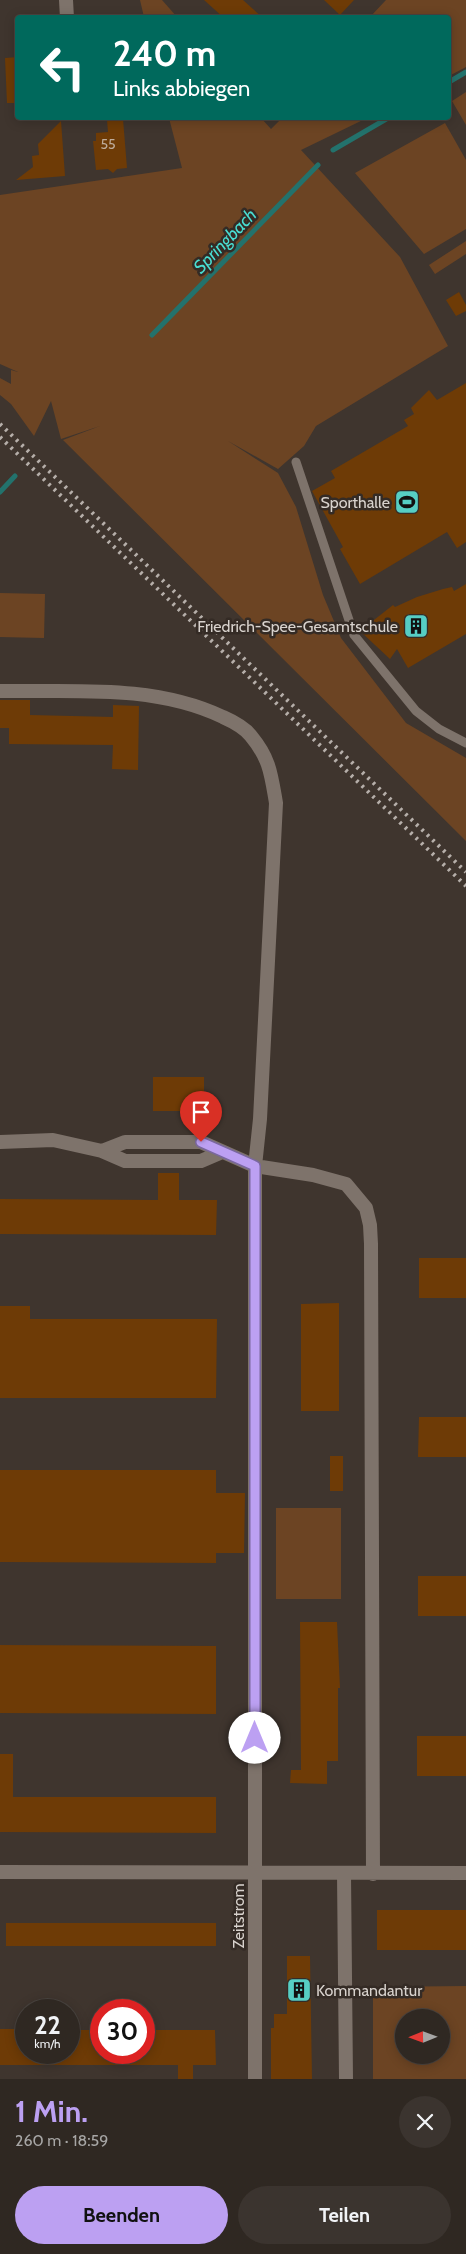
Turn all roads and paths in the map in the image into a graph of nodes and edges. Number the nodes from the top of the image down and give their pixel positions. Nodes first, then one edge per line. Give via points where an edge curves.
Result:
1 (66, 0) edge
2 (67, 15) edge
3 (296, 462) dead end
4 (0, 691) edge
5 (466, 743) edge
6 (0, 1142) edge
7 (102, 1151) junction
8 (222, 1152) junction
9 (255, 1166) junction
10 (0, 1872) edge
11 (466, 1873) edge
12 (256, 1874) junction
13 (344, 1874) junction
14 (373, 1874) junction
15 (255, 2079) edge
16 (346, 2079) edge

1 - 2 street
3 - 5 lane via 354,635 416,711 439,729
4 - 9 street via 134,693 203,708 230,720 250,734 269,763 276,802
6 - 7 street via 53,1140
7 - 8 street via 125,1161 201,1161
7 - 8 street via 125,1142 201,1142
8 - 9 street
9 - 12 street
9 - 14 street via 346,1184 366,1208 370,1225
10 - 12 street
11 - 14 street, Zeitstrom
12 - 13 street, Zeitstrom
12 - 15 street, Zeitstrom
13 - 14 street, Zeitstrom
13 - 16 street

